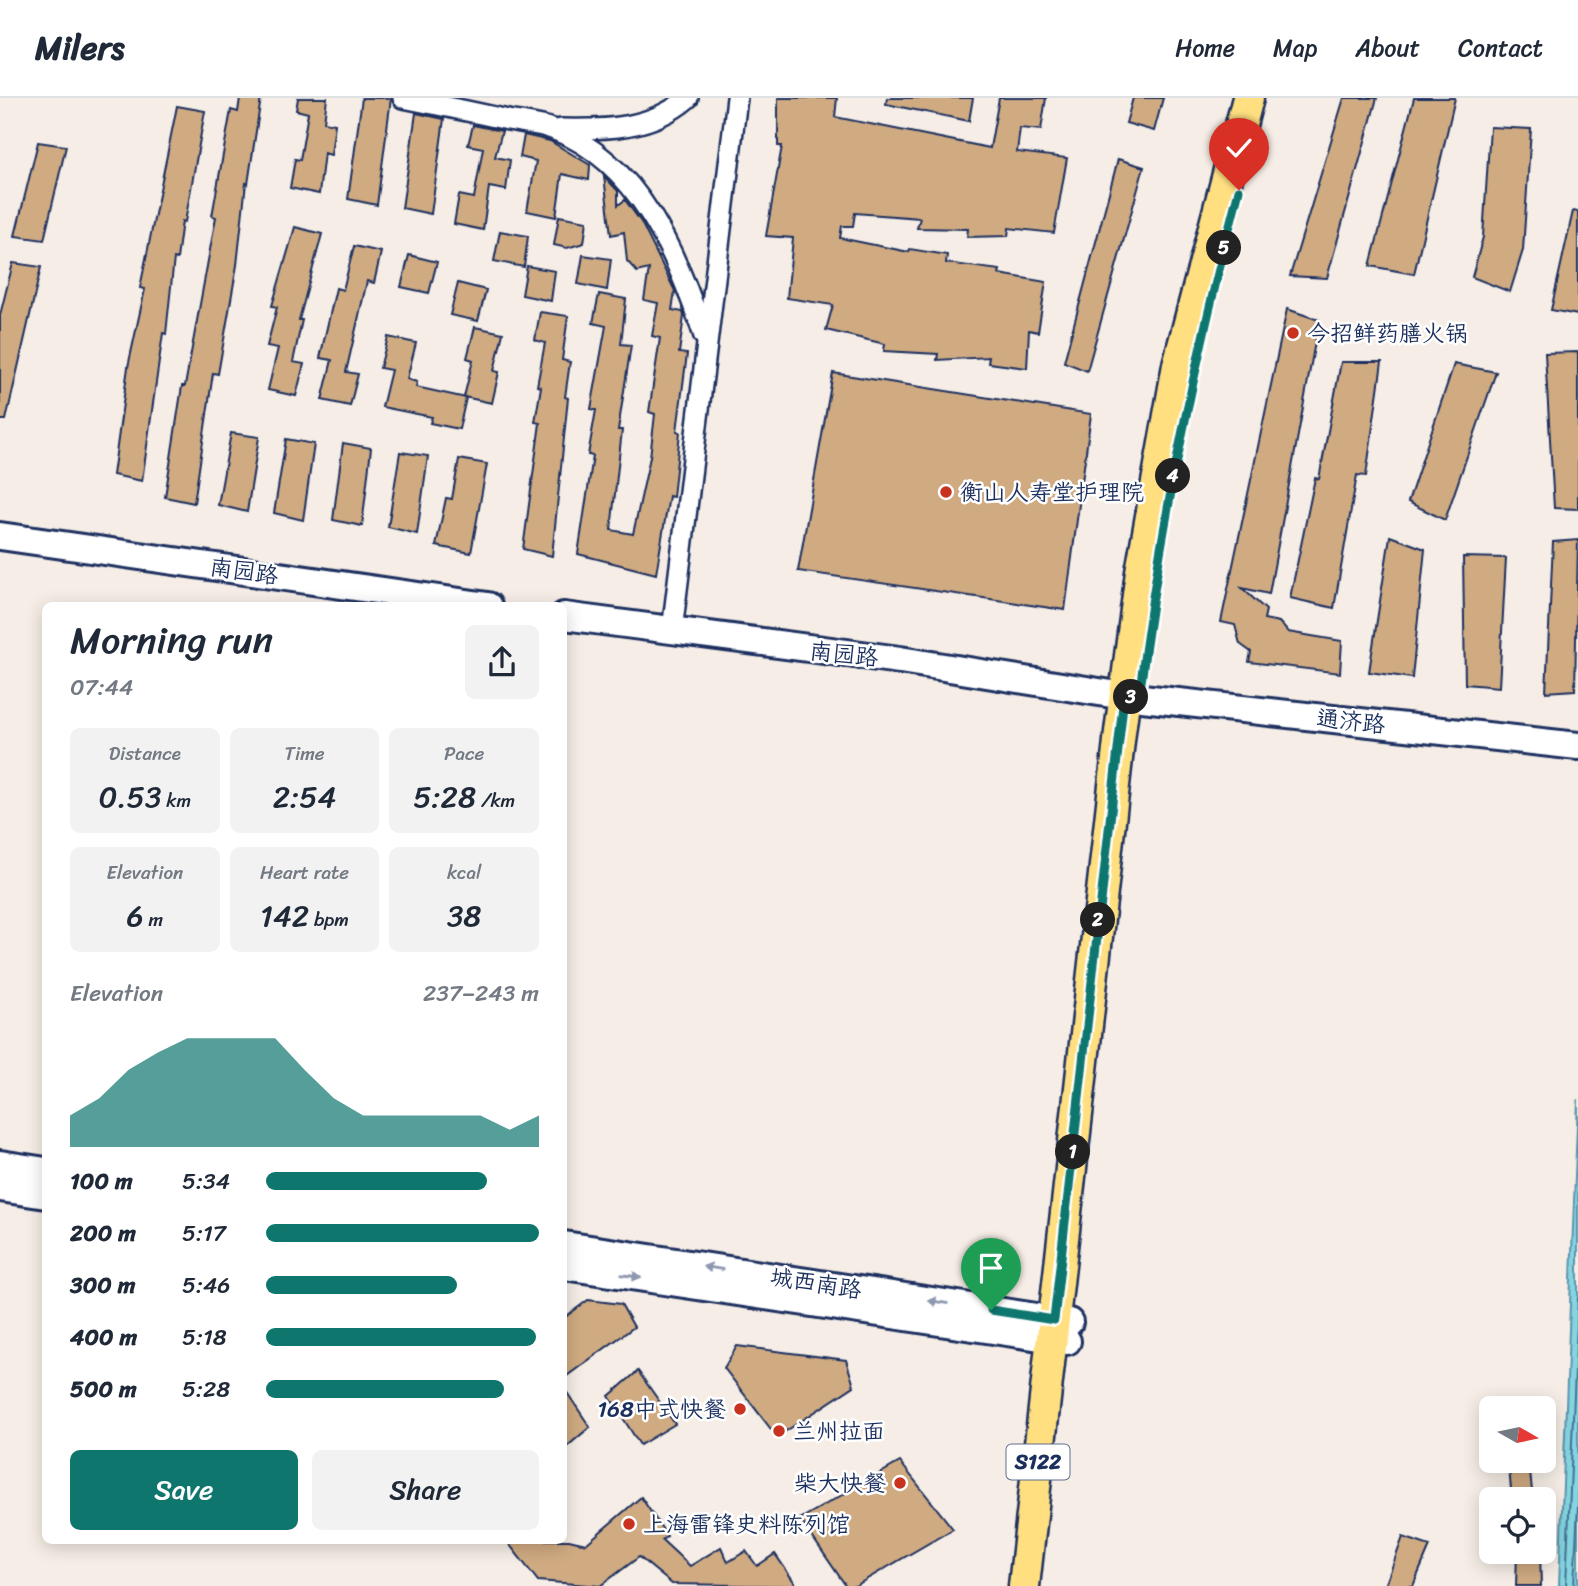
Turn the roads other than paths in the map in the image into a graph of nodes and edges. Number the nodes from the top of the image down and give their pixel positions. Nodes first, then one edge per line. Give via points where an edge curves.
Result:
1 (403, 98) edge
2 (688, 98) edge
3 (737, 98) edge
4 (1248, 98) edge
5 (1263, 98) edge
6 (553, 129) junction
7 (706, 343) junction
8 (0, 536) edge
9 (460, 602) edge
10 (567, 616) edge
11 (672, 631) junction
12 (1132, 697) junction
13 (1578, 746) edge
14 (0, 1164) edge
15 (42, 1170) edge
16 (0, 1188) edge
17 (42, 1194) edge
18 (567, 1246) edge
19 (567, 1266) edge
20 (1060, 1331) junction
21 (1024, 1586) edge
22 (1040, 1586) edge

1 - 6 street
2 - 6 street via 646,122 592,130
3 - 7 street
4 - 12 main road, S122 via 1178,365 1141,572
5 - 12 main road, S122 via 1187,400
6 - 7 street via 604,158 639,199 675,260
7 - 11 street
8 - 9 street, 南园路
10 - 11 street, 南园路
11 - 12 street, 南园路 via 900,660
12 - 13 street, 通济路
12 - 20 main road, S122
14 - 15 street
16 - 17 street
20 -> 18 street, 城西南路
19 -> 20 street, 城西南路
20 - 21 main road, S122
20 - 22 main road, S122

